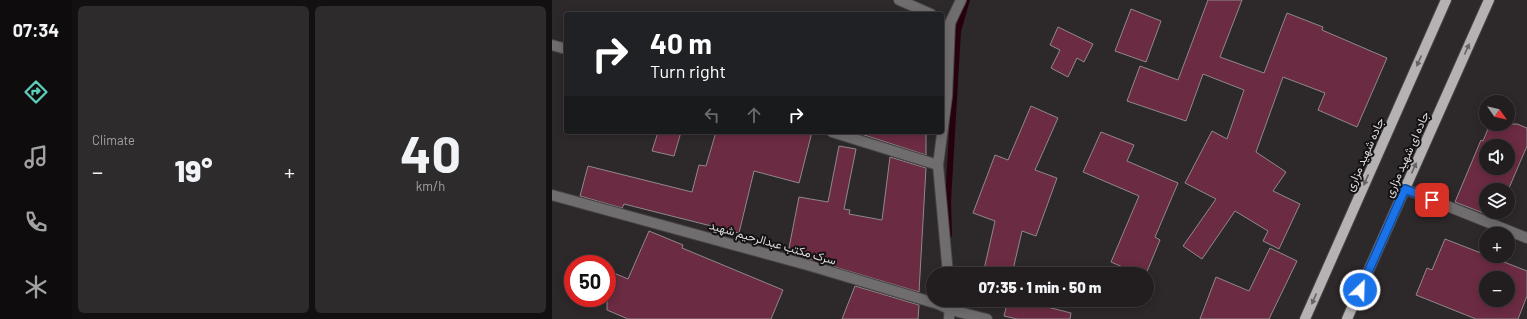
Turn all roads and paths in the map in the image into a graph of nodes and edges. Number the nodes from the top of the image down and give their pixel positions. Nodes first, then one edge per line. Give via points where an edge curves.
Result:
1 (899, 0) edge
2 (961, 0) edge
3 (1446, 0) edge
4 (1489, 0) edge
5 (926, 12) edge
6 (946, 21) edge
7 (552, 45) edge
8 (564, 48) edge
9 (944, 119) edge
10 (838, 134) edge
11 (942, 134) edge
12 (938, 165) junction
13 (1405, 189) junction
14 (552, 195) edge
15 (1527, 238) edge
16 (947, 267) edge
17 (950, 310) edge
18 (987, 319) edge
19 (1305, 319) edge
20 (1347, 319) edge

1 - 5 street
2 - 6 street
3 -> 19 main road, جاده شهید مزاری
13 -> 4 main road, جاده ای شهید مزاری
6 - 9 street via 947,96
7 - 8 street
10 - 12 street
11 - 12 street
12 - 16 street
13 - 15 street
13 - 20 main road, جاده ای شهید مزاری
14 - 17 street, سرک مکتب عبدالرحیم شهید via 811,266 938,304
17 - 18 street, سرک مکتب عبدالرحیم شهید

